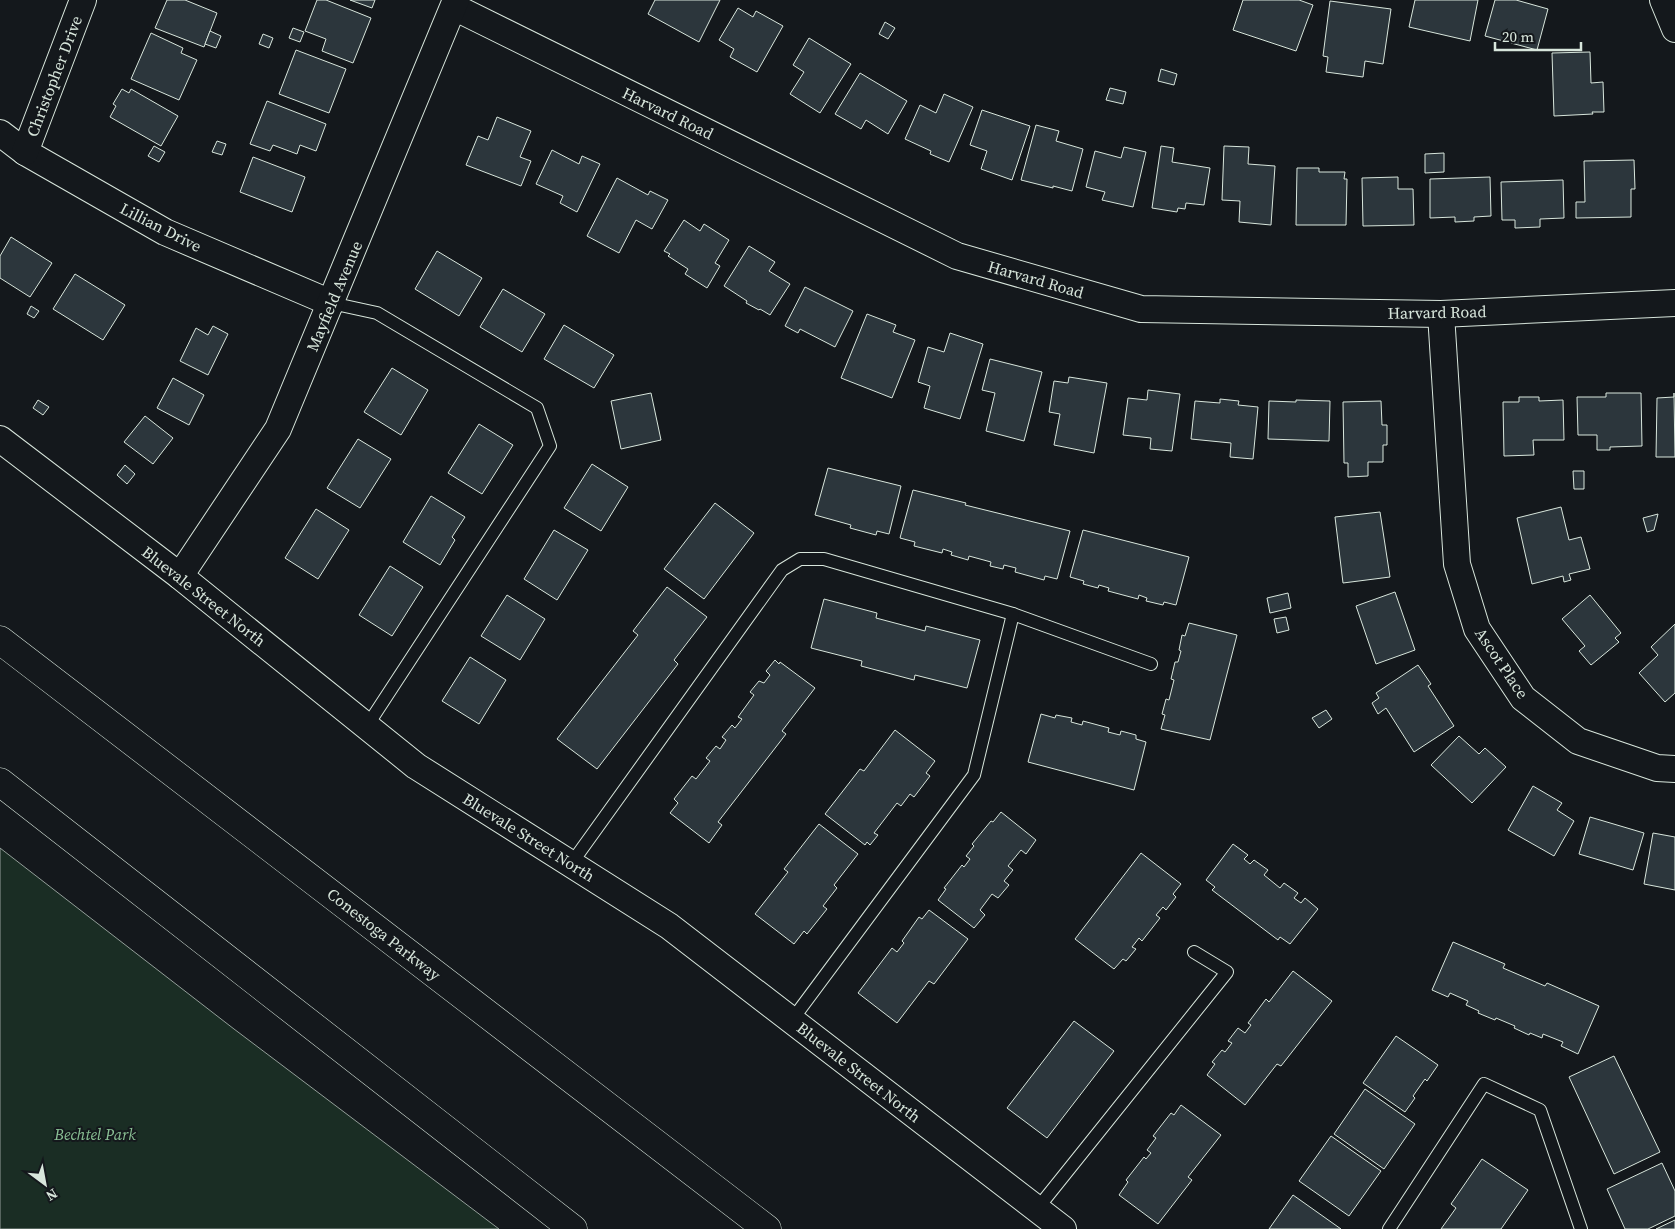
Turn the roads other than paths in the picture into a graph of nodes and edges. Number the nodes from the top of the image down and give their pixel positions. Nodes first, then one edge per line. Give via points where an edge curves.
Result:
1 (83, 0) edge
2 (1663, 0) edge
3 (455, 4) edge
4 (1675, 29) edge
5 (0, 133) edge
6 (25, 152) junction
7 (331, 303) junction
8 (1675, 303) edge
9 (1441, 314) junction
10 (0, 438) edge
11 (180, 576) junction
12 (1013, 614) junction
13 (0, 640) edge
14 (1151, 664) dead end
15 (367, 726) junction
16 (1675, 768) edge
17 (0, 782) edge
18 (571, 864) junction
19 (1194, 952) dead end
20 (792, 1020) junction
21 (1037, 1209) junction
22 (573, 1229) edge
23 (767, 1229) edge
24 (1063, 1229) edge
25 (1389, 1229) edge
26 (1581, 1229) edge

1 - 6 street, Christopher Drive
2 - 4 street
3 - 7 street, Mayfield Avenue
3 - 9 street, Harvard Road via 957,256 1141,308
5 - 6 street, Lillian Drive
6 - 7 street, Lillian Drive via 165,232
7 - 11 street, Mayfield Avenue via 278,429
7 - 15 lane via 378,313 537,408 550,446
8 - 9 street, Harvard Road
9 - 16 street, Ascot Place via 1457,564 1477,629 1523,698 1578,741 1657,768
10 - 11 street, Bluevale Street North
11 - 15 street, Bluevale Street North
12 - 14 lane
12 - 18 lane via 824,559 800,559 782,570
12 - 20 lane via 974,775
13 - 23 highway, Conestoga Parkway
15 - 18 street, Bluevale Street North via 416,766
17 - 22 highway
18 - 20 street, Bluevale Street North via 669,926
19 - 21 lane via 1227,972
20 - 21 street, Bluevale Street North
21 - 24 street, Bluevale Street North
25 - 26 lane via 1484,1084 1540,1110

